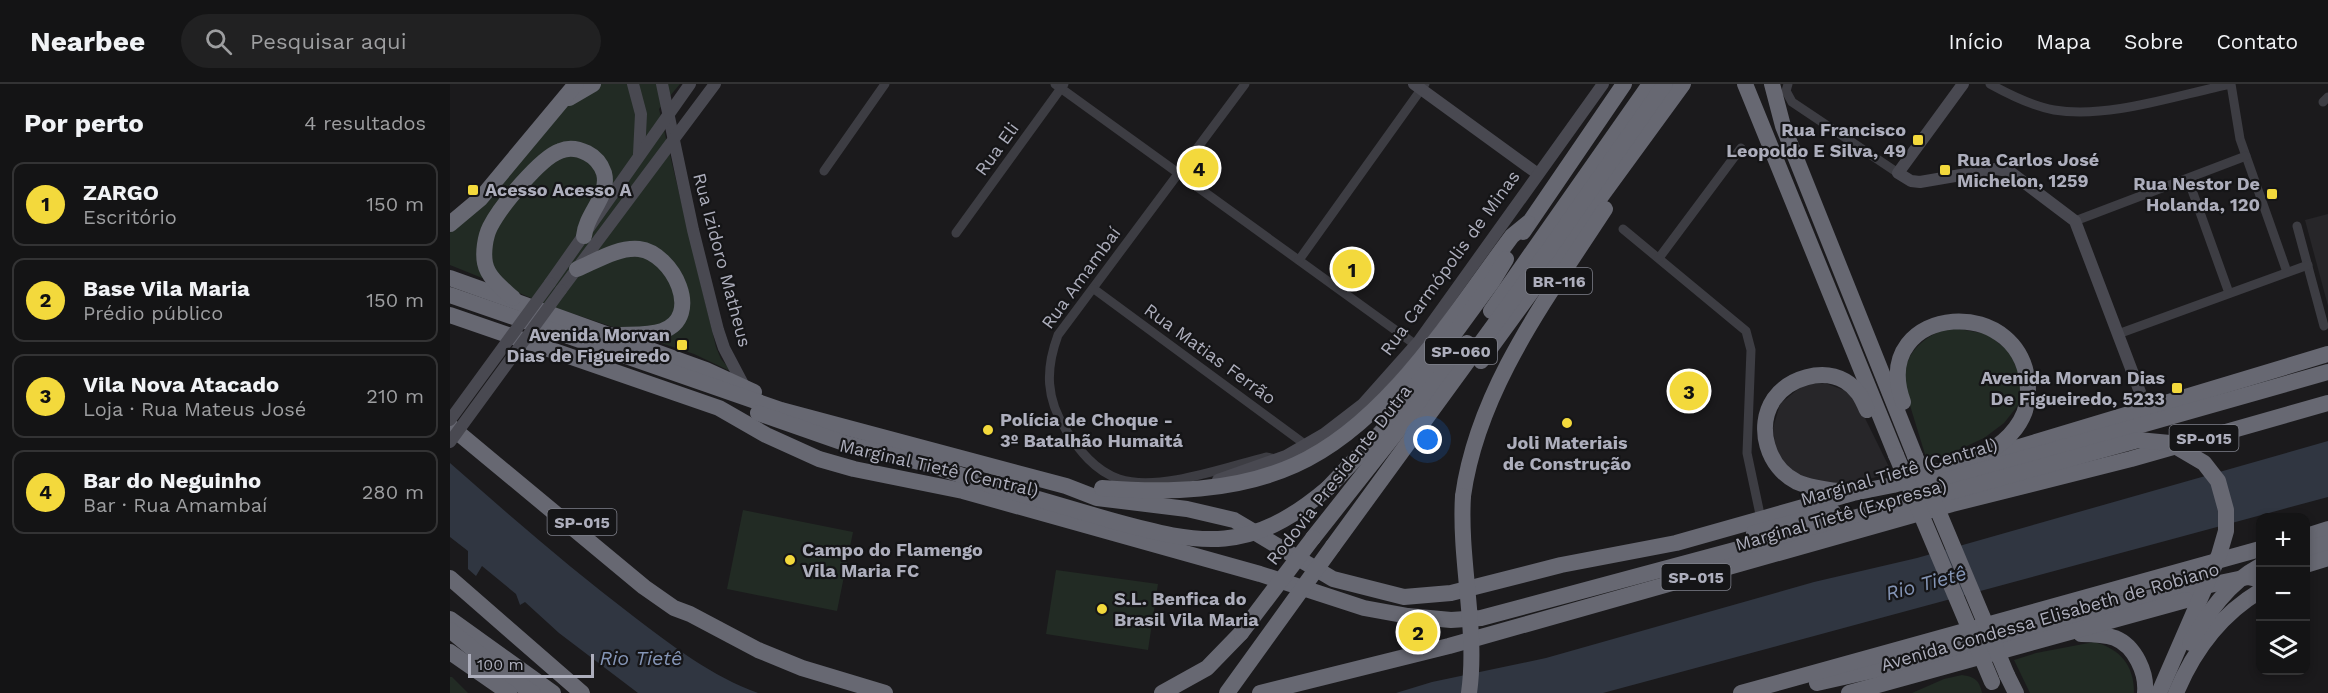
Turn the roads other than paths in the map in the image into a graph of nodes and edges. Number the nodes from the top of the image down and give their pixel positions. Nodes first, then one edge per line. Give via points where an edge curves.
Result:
1 (576, 84) edge
2 (593, 84) edge
3 (633, 84) edge
4 (662, 84) edge
5 (690, 84) edge
6 (715, 84) edge
7 (885, 84) edge
8 (1245, 84) edge
9 (1603, 84) edge
10 (1624, 84) edge
11 (1650, 84) edge
12 (1665, 84) edge
13 (1683, 84) edge
14 (1692, 84) edge
15 (1745, 84) edge
16 (1772, 84) edge
17 (1788, 84) edge
18 (1963, 84) edge
19 (1990, 84) edge
20 (2231, 84) edge
21 (1060, 85) edge
22 (1420, 86) edge
23 (561, 103) junction
24 (668, 116) junction
25 (674, 140) junction
26 (1741, 148) dead end
27 (2246, 156) junction
28 (638, 158) junction
29 (824, 171) dead end
30 (1898, 173) junction
31 (1179, 174) junction
32 (1538, 174) junction
33 (2188, 179) junction
34 (2075, 221) junction
35 (1528, 223) junction
36 (450, 224) edge
37 (2297, 226) dead end
38 (1623, 229) dead end
39 (956, 233) dead end
40 (584, 236) junction
41 (1659, 258) junction
42 (1299, 260) junction
43 (2308, 265) junction
44 (577, 269) junction
45 (2287, 272) junction
46 (450, 278) edge
47 (1094, 290) junction
48 (2229, 293) junction
49 (450, 295) edge
50 (518, 303) junction
51 (450, 308) edge
52 (450, 315) edge
53 (467, 319) junction
54 (2324, 326) dead end
55 (2118, 334) junction
56 (604, 336) junction
57 (1416, 345) junction
58 (2328, 354) edge
59 (627, 358) junction
60 (2328, 372) edge
61 (744, 386) junction
62 (2328, 403) edge
63 (719, 408) junction
64 (2146, 408) junction
65 (450, 410) edge
66 (785, 411) junction
67 (450, 420) edge
68 (450, 426) edge
69 (450, 442) edge
70 (1306, 445) junction
71 (1908, 453) junction
72 (1278, 460) junction
73 (1973, 460) junction
74 (1395, 463) junction
75 (985, 484) junction
76 (1066, 486) junction
77 (1167, 490) junction
78 (1853, 493) junction
79 (1761, 519) junction
80 (2328, 530) edge
81 (2310, 535) edge
82 (2328, 543) edge
83 (1704, 546) junction
84 (2310, 548) edge
85 (2256, 551) edge
86 (2256, 554) edge
87 (2328, 558) edge
88 (2310, 564) edge
89 (1515, 576) junction
90 (450, 578) edge
91 (2256, 578) edge
92 (2256, 580) edge
93 (2256, 580) edge
94 (2256, 584) edge
95 (2100, 608) junction
96 (1481, 613) junction
97 (690, 614) junction
98 (450, 619) edge
99 (450, 630) edge
100 (2066, 634) junction
101 (450, 652) edge
102 (1922, 674) junction
103 (1998, 683) edge
104 (509, 693) edge
105 (532, 693) edge
106 (553, 693) edge
107 (582, 693) edge
108 (885, 693) edge
109 (1162, 693) edge
110 (1227, 693) edge
111 (1260, 693) edge
112 (1469, 693) edge
113 (1743, 693) edge
114 (1849, 693) edge
115 (1896, 693) edge
116 (2016, 693) edge
117 (2145, 693) edge
118 (2160, 693) edge
119 (2176, 693) edge

1 - 23 highway
2 - 23 highway
3 - 28 main road via 641,114
4 - 24 main road, Rua Izidoro Matheus
5 - 24 main road
6 - 25 main road
7 - 29 street
8 - 31 street, Rua Amambaí
9 - 32 main road, Rua Carmópolis de Minas
10 - 35 highway
11 - 109 highway, Rodovia Presidente Dutra / SP-060, bridge via 1451,364 1241,633 1207,668
12 - 74 highway, Rodovia Presidente Dutra / SP-060
13 - 74 highway via 1505,331 1421,437
14 - 112 highway, BR-116, bridge via 1524,335 1481,425 1469,462 1464,496 1462,544 1471,662
15 - 71 highway
16 - 71 highway via 1783,126
17 - 30 street via 1786,91 1792,102
18 - 30 main road
19 - 20 street via 2030,104 2066,111 2104,111
20 - 27 street
21 - 31 street
21 - 39 street, Rua Eli
22 - 32 main road
22 - 42 street
23 - 36 highway via 481,198
24 - 25 main road, Rua Izidoro Matheus
24 - 28 main road
25 - 44 main road
25 - 61 main road, Rua Izidoro Matheus via 718,330
26 - 41 street
27 - 33 street
27 - 45 street
28 - 40 main road
30 - 34 main road via 1920,182 2004,170
31 - 42 street
31 - 47 street, Rua Amambaí
32 - 57 main road, Rua Carmópolis de Minas
33 - 34 street
33 - 48 street
34 - 55 main road
35 - 75 highway, bridge via 1492,282 1386,427 1328,488 1279,524 1234,538 1200,540 1145,530
35 - 77 highway via 1512,236 1422,356 1354,428 1324,449 1278,471 1231,484
37 - 43 street
38 - 41 street
40 - 50 highway via 585,223 603,193 604,172 590,154 572,148 560,151 540,166 489,229 484,256 488,271
40 - 67 main road, bridge
41 - 79 street via 1739,323 1750,339 1747,453
42 - 57 street
43 - 45 street
43 - 54 street
44 - 56 highway via 613,254 640,249 656,255 677,280 682,307 672,325 656,332
44 - 69 main road, bridge
45 - 48 street
46 - 50 highway
47 - 70 street, Rua Matias Ferrão
47 - 72 street, Rua Amambaí via 1058,335 1048,375 1056,415 1089,459 1109,475 1138,482 1198,474 1266,457
48 - 55 street
49 - 59 highway
50 - 56 highway
51 - 53 highway
52 - 53 highway, Marginal Tietê (Central)
53 - 63 highway, Marginal Tietê (Central)
55 - 64 main road
56 - 61 highway
57 - 70 main road, Rua Carmópolis de Minas via 1363,404
58 - 64 highway
59 - 66 highway
59 - 75 highway via 788,425
60 - 83 highway, Marginal Tietê (Central)
61 - 66 highway
62 - 111 highway, Marginal Tietê (Expressa) / SP-015 via 2131,459 1913,514 1449,646
63 - 75 highway via 841,454
63 - 96 highway, Marginal Tietê (Central) via 819,459 963,490 1260,574 1364,608 1451,620
64 - 73 highway
65 - 97 highway, SP-015
66 - 76 highway
68 - 97 highway, SP-015 via 644,587
70 - 72 main road, Rua Amambaí
71 - 73 highway via 1915,435 1897,375 1907,345 1929,326 1958,320 1993,329 2011,343 2024,364 2028,384 2025,410 2018,425 2008,437
71 - 78 highway via 1885,446 1858,392 1844,380 1812,376 1782,389 1767,414 1767,447 1773,461 1795,481 1809,487
71 - 103 highway, bridge
72 - 77 main road, Rua Amambaí via 1218,480
73 - 78 highway
74 - 110 highway, Rodovia Presidente Dutra / SP-060, bridge
76 - 77 highway
76 - 89 highway via 1096,498 1187,509 1233,520 1333,579 1386,594 1404,597 1451,593
78 - 79 highway
79 - 89 highway via 1676,543
80 - 81 highway
82 - 84 highway
83 - 89 highway via 1526,578
83 - 96 highway, Marginal Tietê (Central)
85 - 113 highway
86 - 95 highway via 2115,599
87 - 88 highway
90 - 107 highway
91 - 95 highway
92 - 118 highway, bridge via 2236,582 2223,595
93 - 100 highway, Avenida Condessa Elisabeth de Robiano
94 - 119 highway via 2208,635
95 - 113 highway via 1875,670 1809,685
96 - 118 highway, Marginal Tietê (Central), bridge via 2138,440 2170,443 2204,463 2218,481 2226,510 2226,531
97 - 108 highway, SP-015 via 780,659
98 - 106 highway
99 - 105 highway
100 - 102 highway, Avenida Condessa Elisabeth de Robiano
100 - 117 highway via 2101,634 2123,643 2138,660
101 - 104 highway
102 - 114 highway, Avenida Condessa Elisabeth de Robiano
102 - 115 highway
103 - 116 highway

